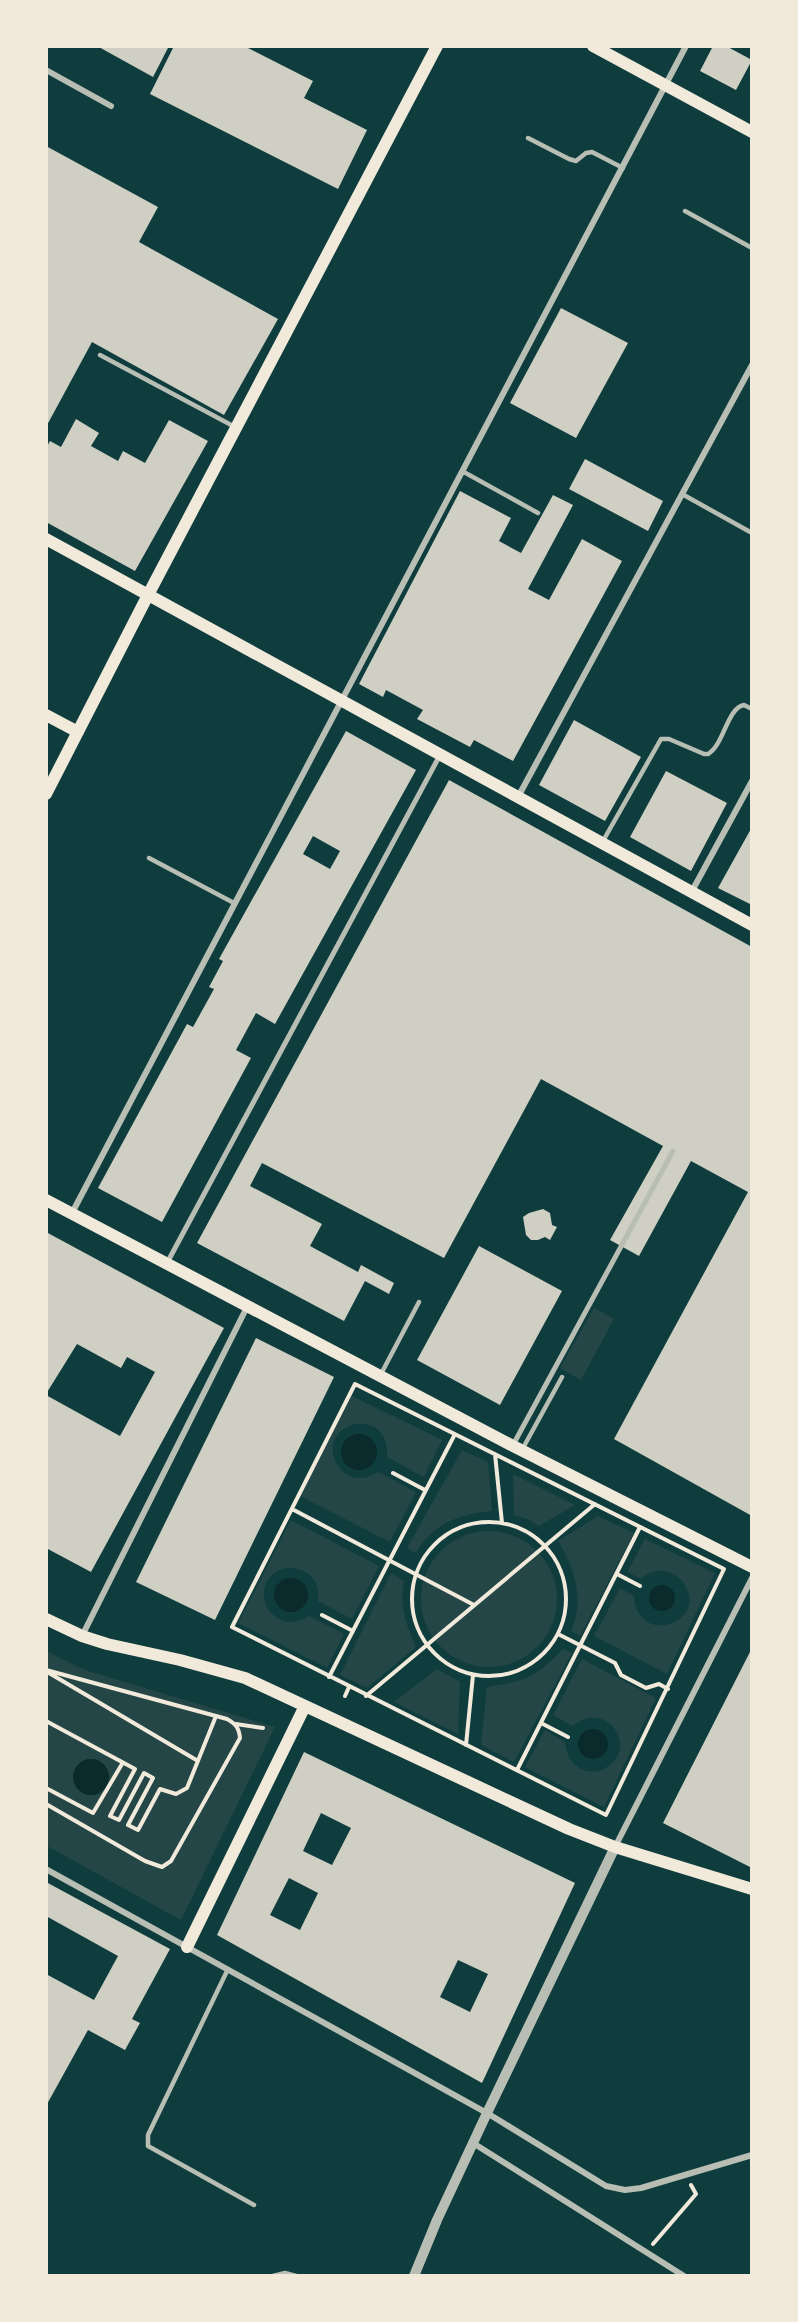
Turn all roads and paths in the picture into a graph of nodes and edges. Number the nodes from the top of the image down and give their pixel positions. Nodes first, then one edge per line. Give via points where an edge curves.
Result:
1 (437, 46) edge
2 (593, 46) edge
3 (686, 46) edge
4 (46, 70) edge
5 (666, 86) junction
6 (111, 106) dead end
7 (752, 132) edge
8 (528, 138) dead end
9 (623, 168) junction
10 (685, 211) dead end
11 (752, 248) edge
12 (100, 355) dead end
13 (752, 365) edge
14 (236, 428) junction
15 (462, 471) junction
16 (682, 494) junction
17 (538, 513) dead end
18 (752, 533) edge
19 (46, 540) edge
20 (148, 595) junction
21 (342, 702) junction
22 (752, 709) edge
23 (46, 715) edge
24 (78, 732) junction
25 (440, 755) junction
26 (752, 781) edge
27 (46, 794) edge
28 (518, 797) junction
29 (602, 844) junction
30 (149, 858) dead end
31 (691, 892) junction
32 (234, 903) junction
33 (752, 925) edge
34 (673, 1151) dead end
35 (46, 1200) edge
36 (72, 1213) junction
37 (167, 1263) junction
38 (419, 1302) dead end
39 (247, 1307) junction
40 (380, 1377) junction
41 (562, 1377) dead end
42 (455, 1434) junction
43 (517, 1448) junction
44 (495, 1454) junction
45 (393, 1473) dead end
46 (425, 1490) junction
47 (595, 1504) junction
48 (292, 1509) junction
49 (502, 1523) junction
50 (640, 1527) junction
51 (544, 1546) junction
52 (388, 1560) junction
53 (752, 1568) edge
54 (416, 1573) junction
55 (616, 1574) junction
56 (752, 1578) edge
57 (640, 1587) dead end
58 (475, 1605) junction
59 (322, 1615) dead end
60 (46, 1619) edge
61 (353, 1631) junction
62 (558, 1634) junction
63 (82, 1636) junction
64 (426, 1645) junction
65 (580, 1646) junction
66 (46, 1671) edge
67 (473, 1675) junction
68 (329, 1677) junction
69 (349, 1687) junction
70 (668, 1689) junction
71 (345, 1696) dead end
72 (366, 1696) junction
73 (305, 1706) junction
74 (216, 1716) junction
75 (46, 1721) edge
76 (540, 1723) junction
77 (235, 1724) junction
78 (262, 1728) dead end
79 (568, 1737) dead end
80 (466, 1745) junction
81 (198, 1761) junction
82 (122, 1764) junction
83 (517, 1770) junction
84 (46, 1788) edge
85 (46, 1804) edge
86 (615, 1847) junction
87 (46, 1869) edge
88 (752, 1889) edge
89 (187, 1947) junction
90 (228, 1969) junction
91 (487, 2113) junction
92 (473, 2144) junction
93 (752, 2155) edge
94 (686, 2174) junction
95 (254, 2205) dead end
96 (646, 2252) junction
97 (273, 2276) edge
98 (296, 2276) edge
99 (414, 2276) edge
100 (684, 2276) edge

1 - 14 main road
2 - 5 main road
3 - 5 street
4 - 6 street
5 - 7 main road
5 - 9 street
8 - 9 lane via 569,159 592,152
9 - 15 street
10 - 11 lane
12 - 14 lane
13 - 16 street
14 - 20 main road
15 - 17 lane
15 - 21 street
16 - 18 lane
16 - 28 street
19 - 20 main road
20 - 21 main road
20 - 24 main road
21 - 25 main road
21 - 32 street
22 - 29 lane via 744,705 736,708 708,754 661,739
23 - 24 main road
24 - 27 main road
25 - 28 main road
25 - 37 street
26 - 31 street
28 - 29 main road
29 - 31 main road
30 - 32 lane
31 - 33 main road
32 - 36 street
34 - 43 street
35 - 36 main road
36 - 37 main road
37 - 39 main road
38 - 40 lane
39 - 40 main road
39 - 63 street
40 - 43 main road
41 - 43 lane
42 - 44 path
42 - 46 path
42 - 48 path via 355,1384
43 - 53 main road
44 - 47 path
44 - 49 path
45 - 46 path
46 - 52 path
47 - 50 path
47 - 51 path
48 - 52 path
48 - 68 path via 232,1627
49 - 51 path via 525,1531
49 - 54 path via 486,1522 456,1529 432,1547
50 - 55 path
50 - 70 path via 724,1569
51 - 58 path
51 - 62 path via 566,1589
52 - 54 path
52 - 61 path
54 - 58 path
54 - 64 path via 411,1603
55 - 57 path
55 - 65 path
56 - 86 street
58 - 64 path
59 - 61 path
60 - 63 main road
61 - 68 path
62 - 65 path
62 - 67 path via 541,1657 529,1665 502,1676
63 - 73 main road via 245,1678
64 - 67 path via 447,1664
64 - 72 path
65 - 70 path via 615,1663 621,1676 646,1688 659,1684
65 - 76 path
66 - 74 path
66 - 81 path
67 - 80 path
68 - 69 path
69 - 71 path
69 - 72 path
70 - 83 path via 606,1815
72 - 80 path
73 - 86 main road via 527,1811
73 - 89 main road
74 - 77 path
74 - 81 path
75 - 82 path
76 - 79 path
76 - 83 path
77 - 78 path
77 - 85 path via 240,1738 171,1861 162,1866 145,1861
80 - 83 path
81 - 82 path via 187,1788 176,1794 160,1789 138,1830 128,1825 153,1778 144,1773 119,1821 110,1816 135,1769
82 - 84 path via 93,1813
86 - 88 main road
86 - 91 street
87 - 89 street
89 - 90 street
90 - 91 street
90 - 95 lane via 148,2135 148,2146
91 - 92 street
91 - 94 street via 614,2188 641,2188
92 - 96 street
92 - 99 street
93 - 94 street
94 - 96 path via 696,2194
96 - 100 street
97 - 98 lane

